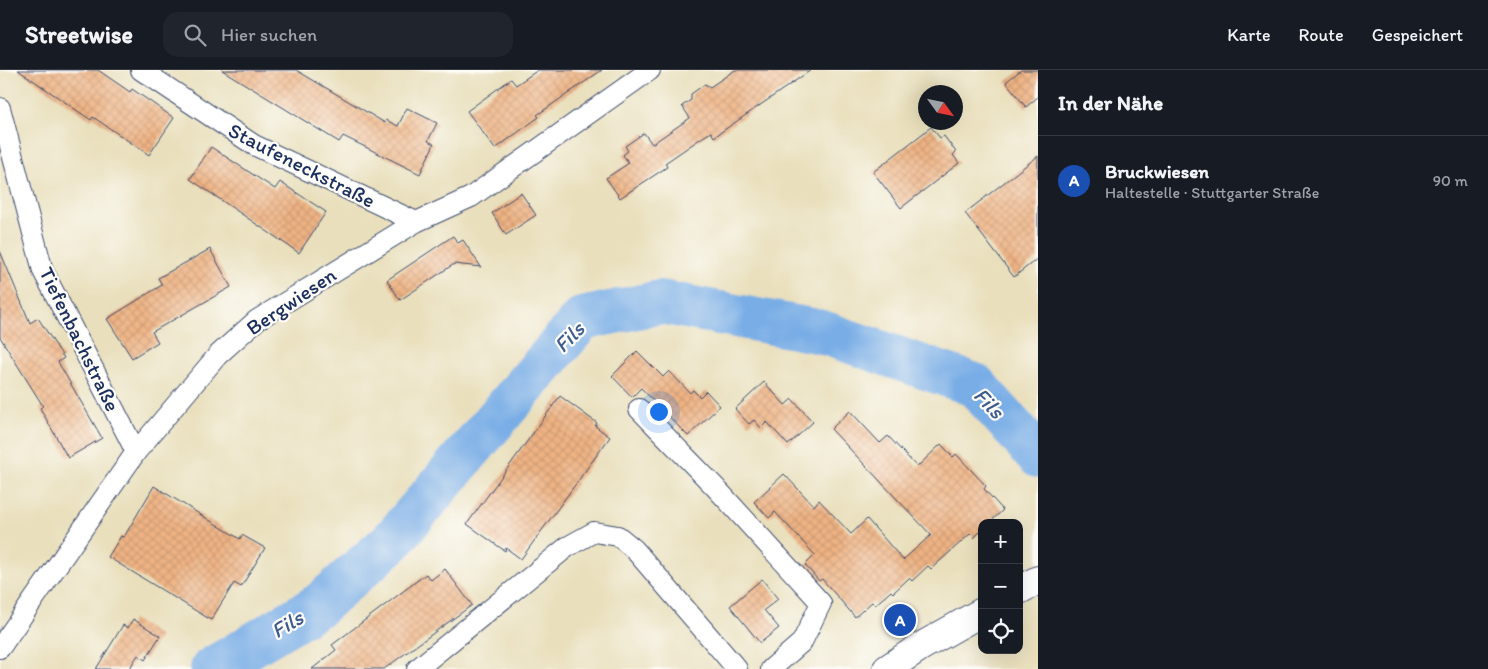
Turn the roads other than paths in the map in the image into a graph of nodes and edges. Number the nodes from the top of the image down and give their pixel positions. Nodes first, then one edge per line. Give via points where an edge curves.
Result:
1 (141, 70) edge
2 (650, 70) edge
3 (0, 108) edge
4 (416, 222) junction
5 (639, 409) dead end
6 (136, 452) junction
7 (1038, 580) edge
8 (1023, 588) edge
9 (978, 614) edge
10 (0, 648) edge
11 (416, 669) edge
12 (737, 669) edge
13 (772, 669) edge
14 (888, 669) edge

1 - 4 street, Staufeneckstraße via 254,145
2 - 4 street, Bergwiesen via 471,197
3 - 6 street, Tiefenbachstraße via 43,271
4 - 6 street, Bergwiesen via 257,320 218,355
5 - 13 street via 821,603 802,642
6 - 10 street, Bergwiesen
7 - 8 main road
9 - 14 main road
11 - 12 street via 567,547 594,532 618,536 634,549

